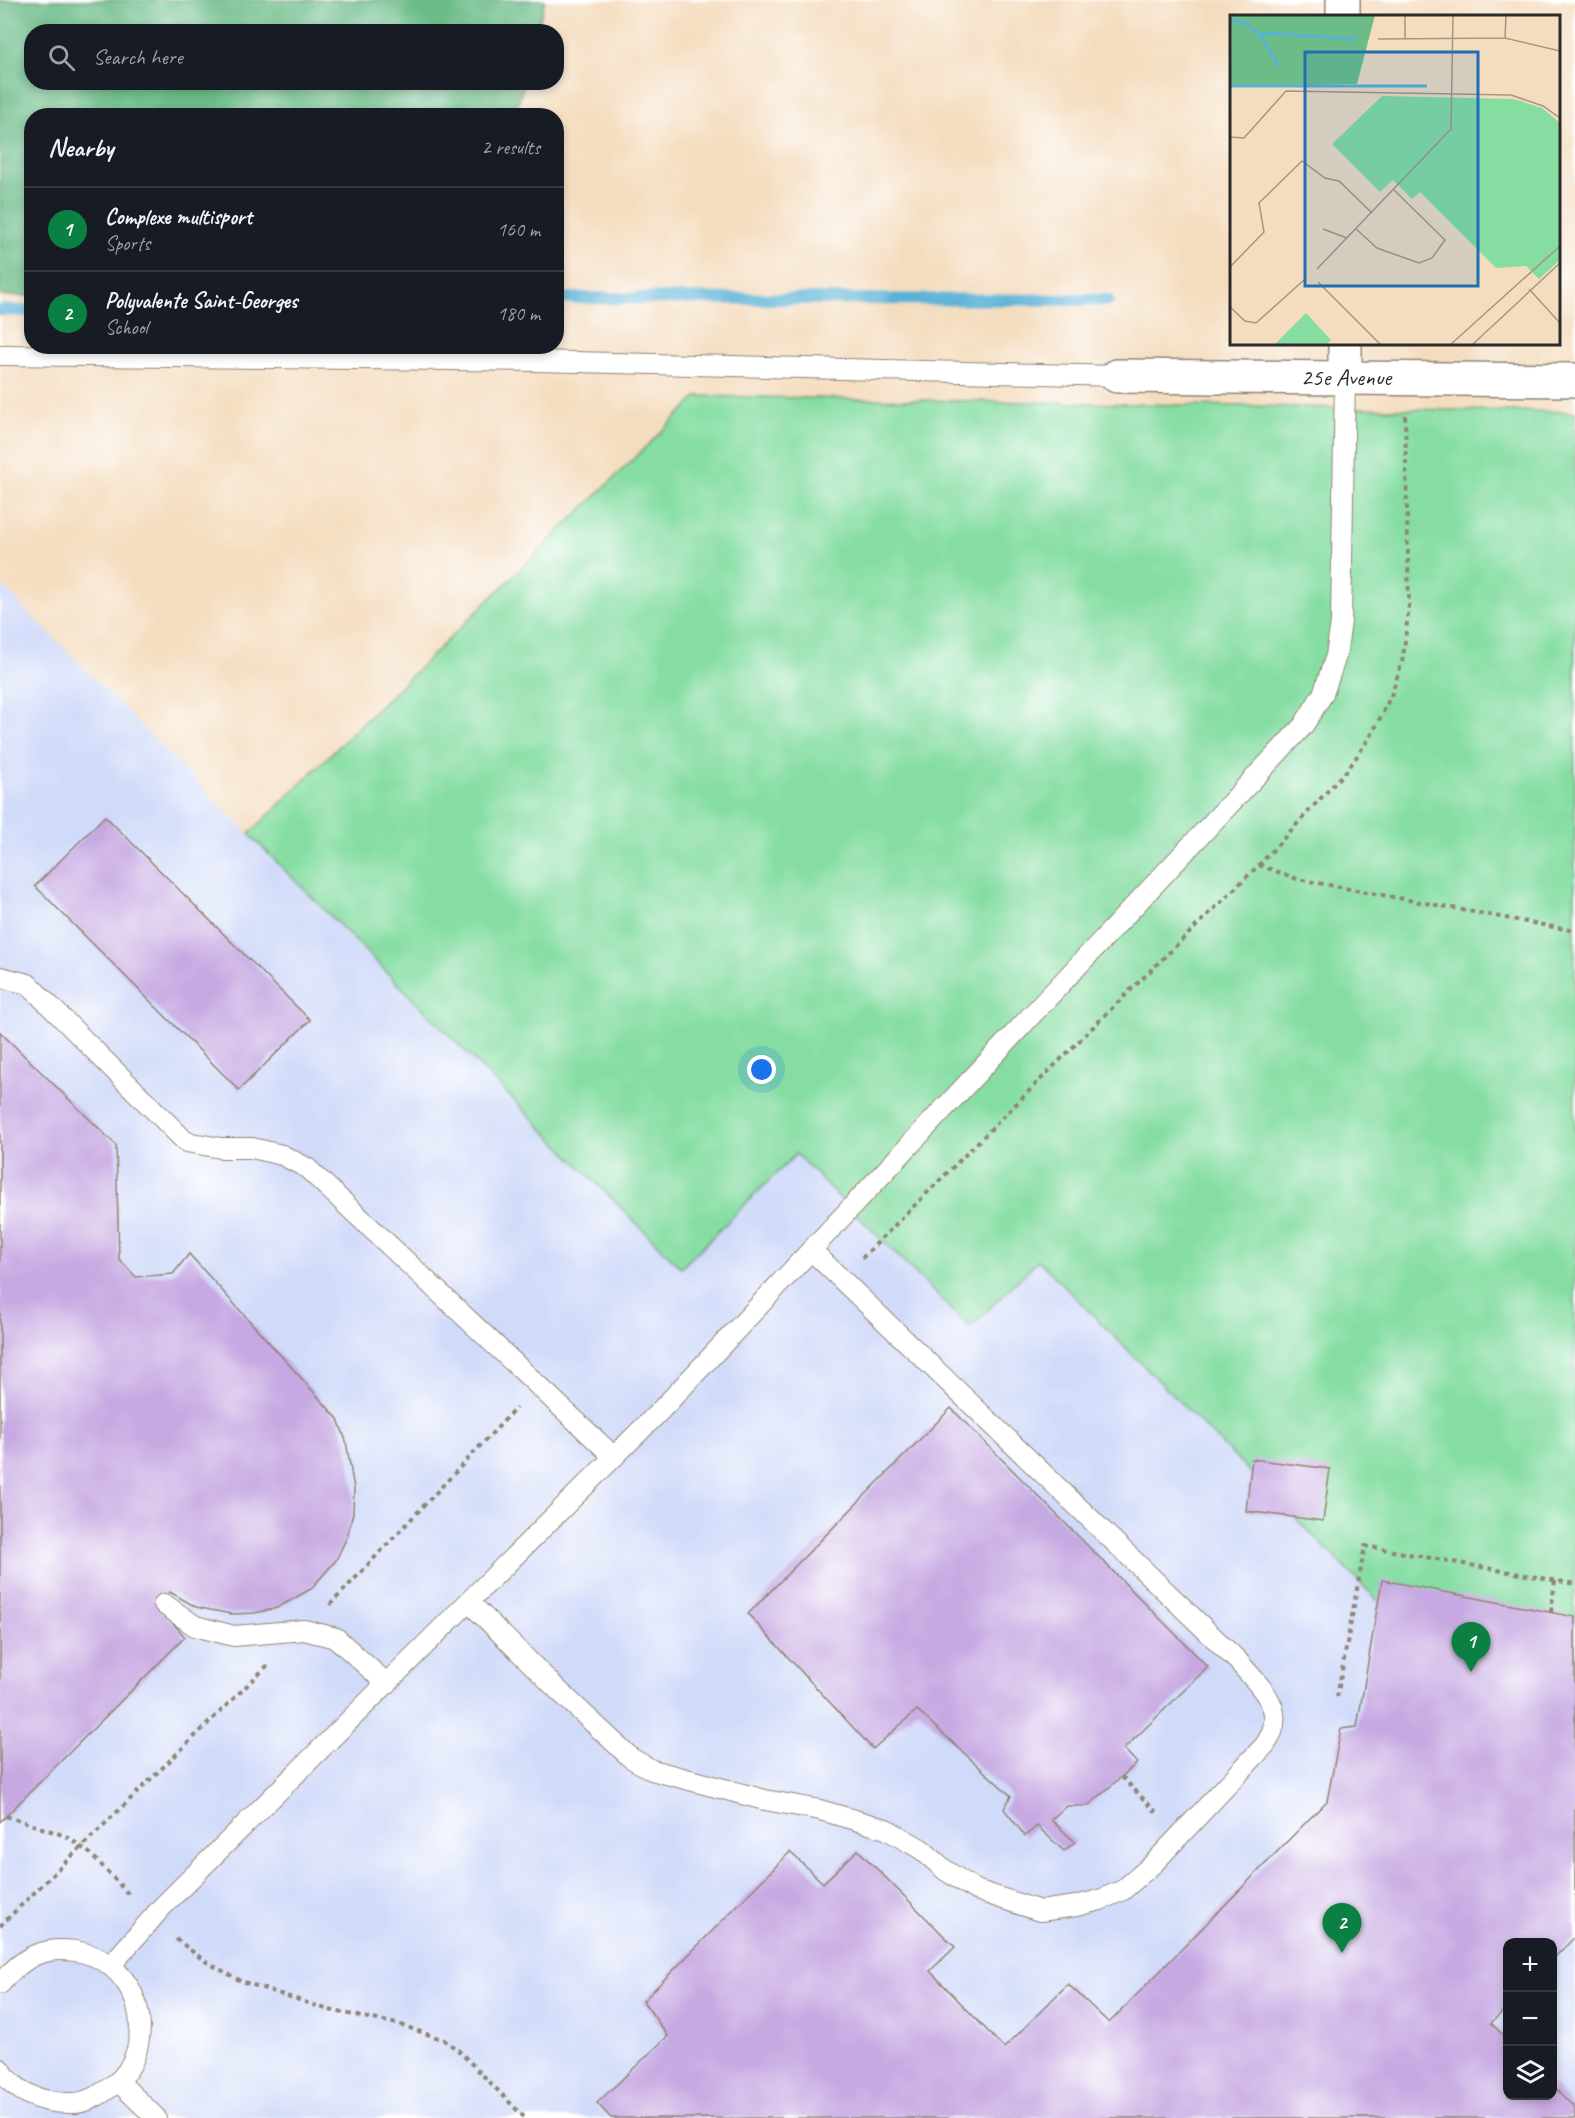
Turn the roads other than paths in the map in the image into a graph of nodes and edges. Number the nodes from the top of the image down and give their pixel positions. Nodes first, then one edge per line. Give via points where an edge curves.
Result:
1 (1345, 345) edge
2 (0, 355) edge
3 (1117, 376) joint
4 (1345, 377) junction
5 (1575, 380) edge
6 (0, 977) edge
7 (812, 1250) junction
8 (614, 1457) junction
9 (469, 1602) junction
10 (164, 1604) dead end
11 (387, 1684) junction
12 (111, 1965) junction
13 (0, 1984) edge
14 (0, 2069) edge
15 (119, 2082) junction
16 (156, 2118) edge

1 - 4 street
2 - 3 lane via 537,361
3 - 4 street, 25e Avenue
4 - 5 street, 25e Avenue
4 - 7 lane via 1341,622 1336,656 1323,694 1303,726 1271,762
6 - 8 lane via 28,984 186,1142 252,1148 282,1155 307,1168
7 - 8 lane
7 - 9 lane via 1238,1661 1270,1699 1275,1711 1273,1734 1154,1864 1122,1890 1100,1900 1040,1911 976,1890 921,1849 886,1829 652,1770 631,1758
8 - 9 lane
9 - 11 lane
10 - 11 lane via 195,1626 234,1636 304,1630 336,1638
11 - 12 lane via 153,1917
12 - 13 lane via 88,1953 61,1949 36,1955 13,1968
12 - 15 lane via 129,1984 140,2019 141,2035 134,2060
14 - 15 lane via 7,2080 27,2095 50,2103 75,2103 98,2096
15 - 16 lane

